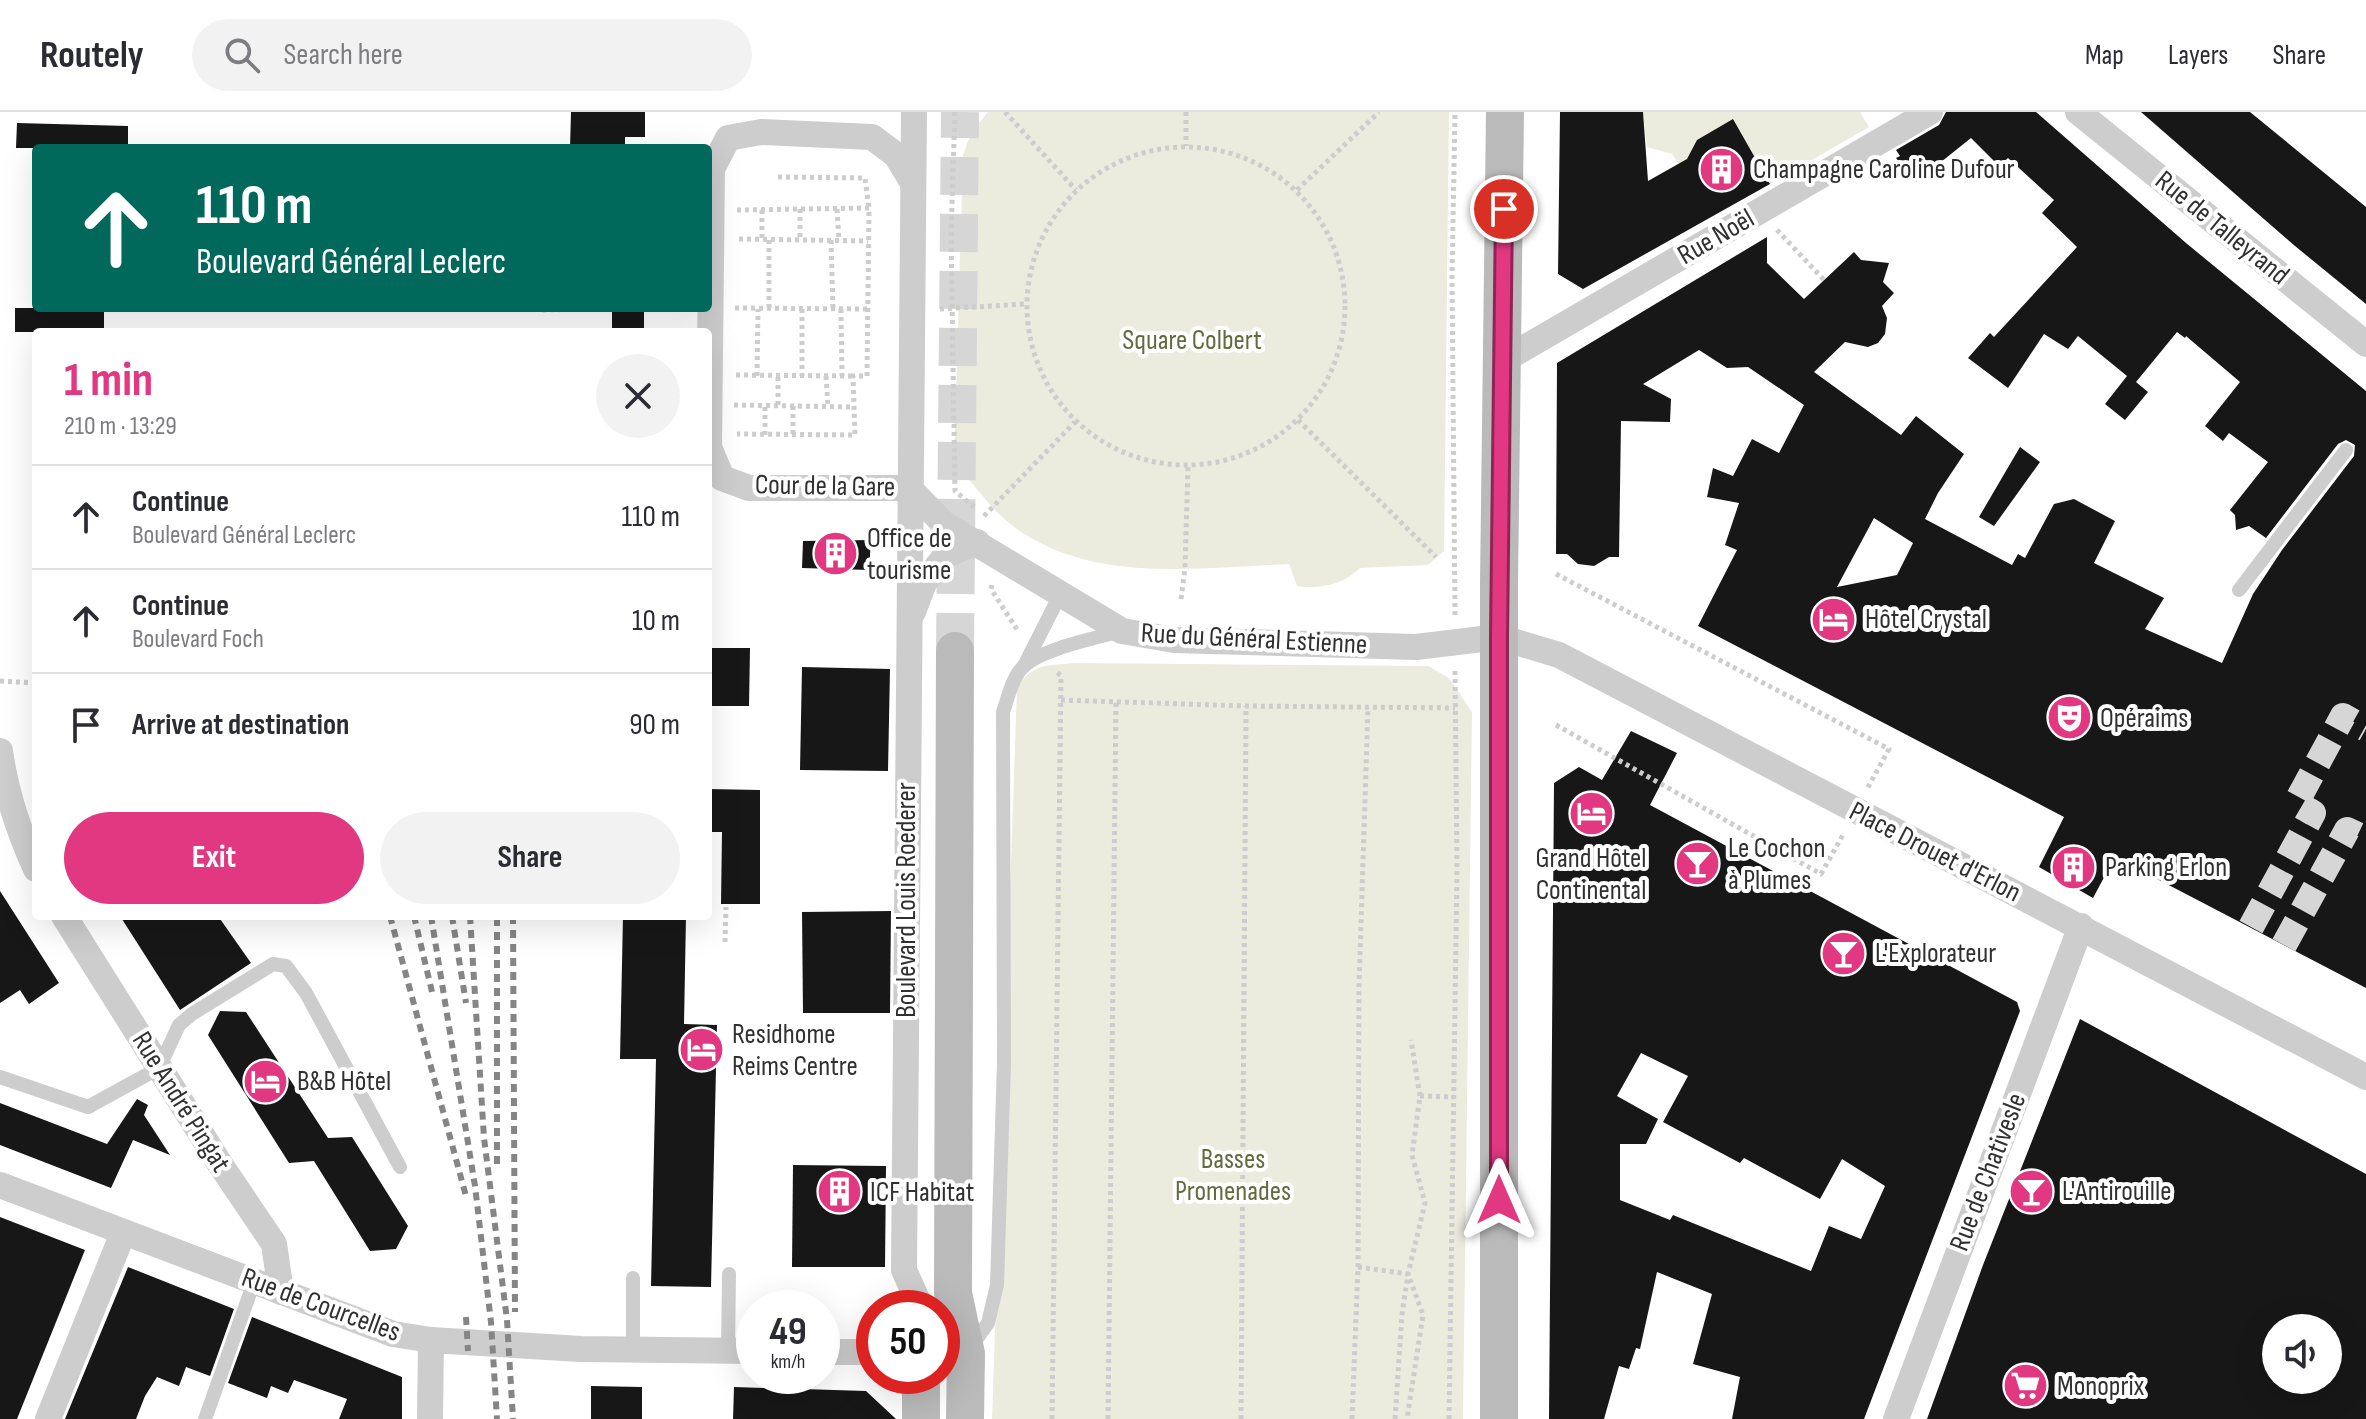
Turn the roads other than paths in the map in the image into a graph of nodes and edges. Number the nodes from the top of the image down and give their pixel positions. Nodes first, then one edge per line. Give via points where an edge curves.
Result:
1 (914, 112) edge
2 (1505, 112) edge
3 (1930, 112) edge
4 (2078, 112) edge
5 (712, 169) edge
6 (913, 183) junction
7 (2366, 344) edge
8 (1502, 361) junction
9 (2346, 450) dead end
10 (712, 454) edge
11 (909, 488) junction
12 (986, 547) junction
13 (2239, 590) dead end
14 (1061, 593) junction
15 (908, 624) junction
16 (1122, 631) junction
17 (1499, 637) junction
18 (955, 651) tunnel mouth
19 (1037, 653) junction
20 (0, 751) edge
21 (32, 860) edge
22 (66, 920) edge
23 (2081, 926) junction
24 (159, 1068) junction
25 (0, 1077) edge
26 (2366, 1077) edge
27 (400, 1167) dead end
28 (0, 1185) edge
29 (123, 1233) junction
30 (729, 1274) dead end
31 (633, 1278) dead end
32 (254, 1282) junction
33 (925, 1290) edge
34 (938, 1290) edge
35 (281, 1292) junction
36 (431, 1340) junction
37 (960, 1348) edge
38 (633, 1350) junction
39 (728, 1351) junction
40 (736, 1351) edge
41 (960, 1389) edge
42 (921, 1394) edge
43 (48, 1419) edge
44 (205, 1419) edge
45 (430, 1419) edge
46 (921, 1419) edge
47 (965, 1419) edge
48 (1499, 1419) edge
49 (1896, 1419) edge

1 - 6 street
2 - 8 main road
3 - 8 street, Rue Noël
4 - 7 street, Rue de Talleyrand
5 - 6 street, Cour de la Gare via 728,138 761,132 872,137 896,155
6 - 11 street, Cour de la Gare
8 - 17 main road
9 - 13 lane
10 - 11 street, Cour de la Gare via 722,478 749,488
11 - 12 street, Rue du Général Estienne via 944,524
11 - 15 street, Boulevard Louis Roederer
12 - 14 street, Rue du Général Estienne
12 - 15 street via 946,555 924,583
14 - 16 street, Rue du Général Estienne
14 - 19 lane
15 - 33 street, Boulevard Louis Roederer via 904,1270
16 - 17 street, Rue du Général Estienne via 1174,640 1416,647
16 - 19 lane
17 - 23 street, Place Drouet d'Erlon via 1559,655
17 - 48 main road
18 - 34 main road, Boulevard Louis Roederer
19 - 37 lane via 1014,683 1003,712 1004,1063 997,1285 988,1323
20 - 21 street via 17,828
22 - 24 street, Rue André Pingat
23 - 26 street, Place Drouet d'Erlon
23 - 49 street, Rue de Chativesle
24 - 25 lane via 88,1107
24 - 27 lane via 179,1025 192,1014 273,964 286,966 306,993
24 - 35 street, Rue André Pingat via 274,1244
28 - 29 street, Rue de Courcelles
29 - 32 street, Rue de Courcelles
29 - 43 street
30 - 39 lane
31 - 38 lane
32 - 35 street, Rue de Courcelles
32 - 44 lane
35 - 36 street, Rue de Courcelles via 393,1334
36 - 38 street, Rue de Courcelles
36 - 45 street
38 - 39 street, Rue de Courcelles
39 - 40 street, Rue de Courcelles
41 - 47 main road, Boulevard Louis Roederer
42 - 46 main road

